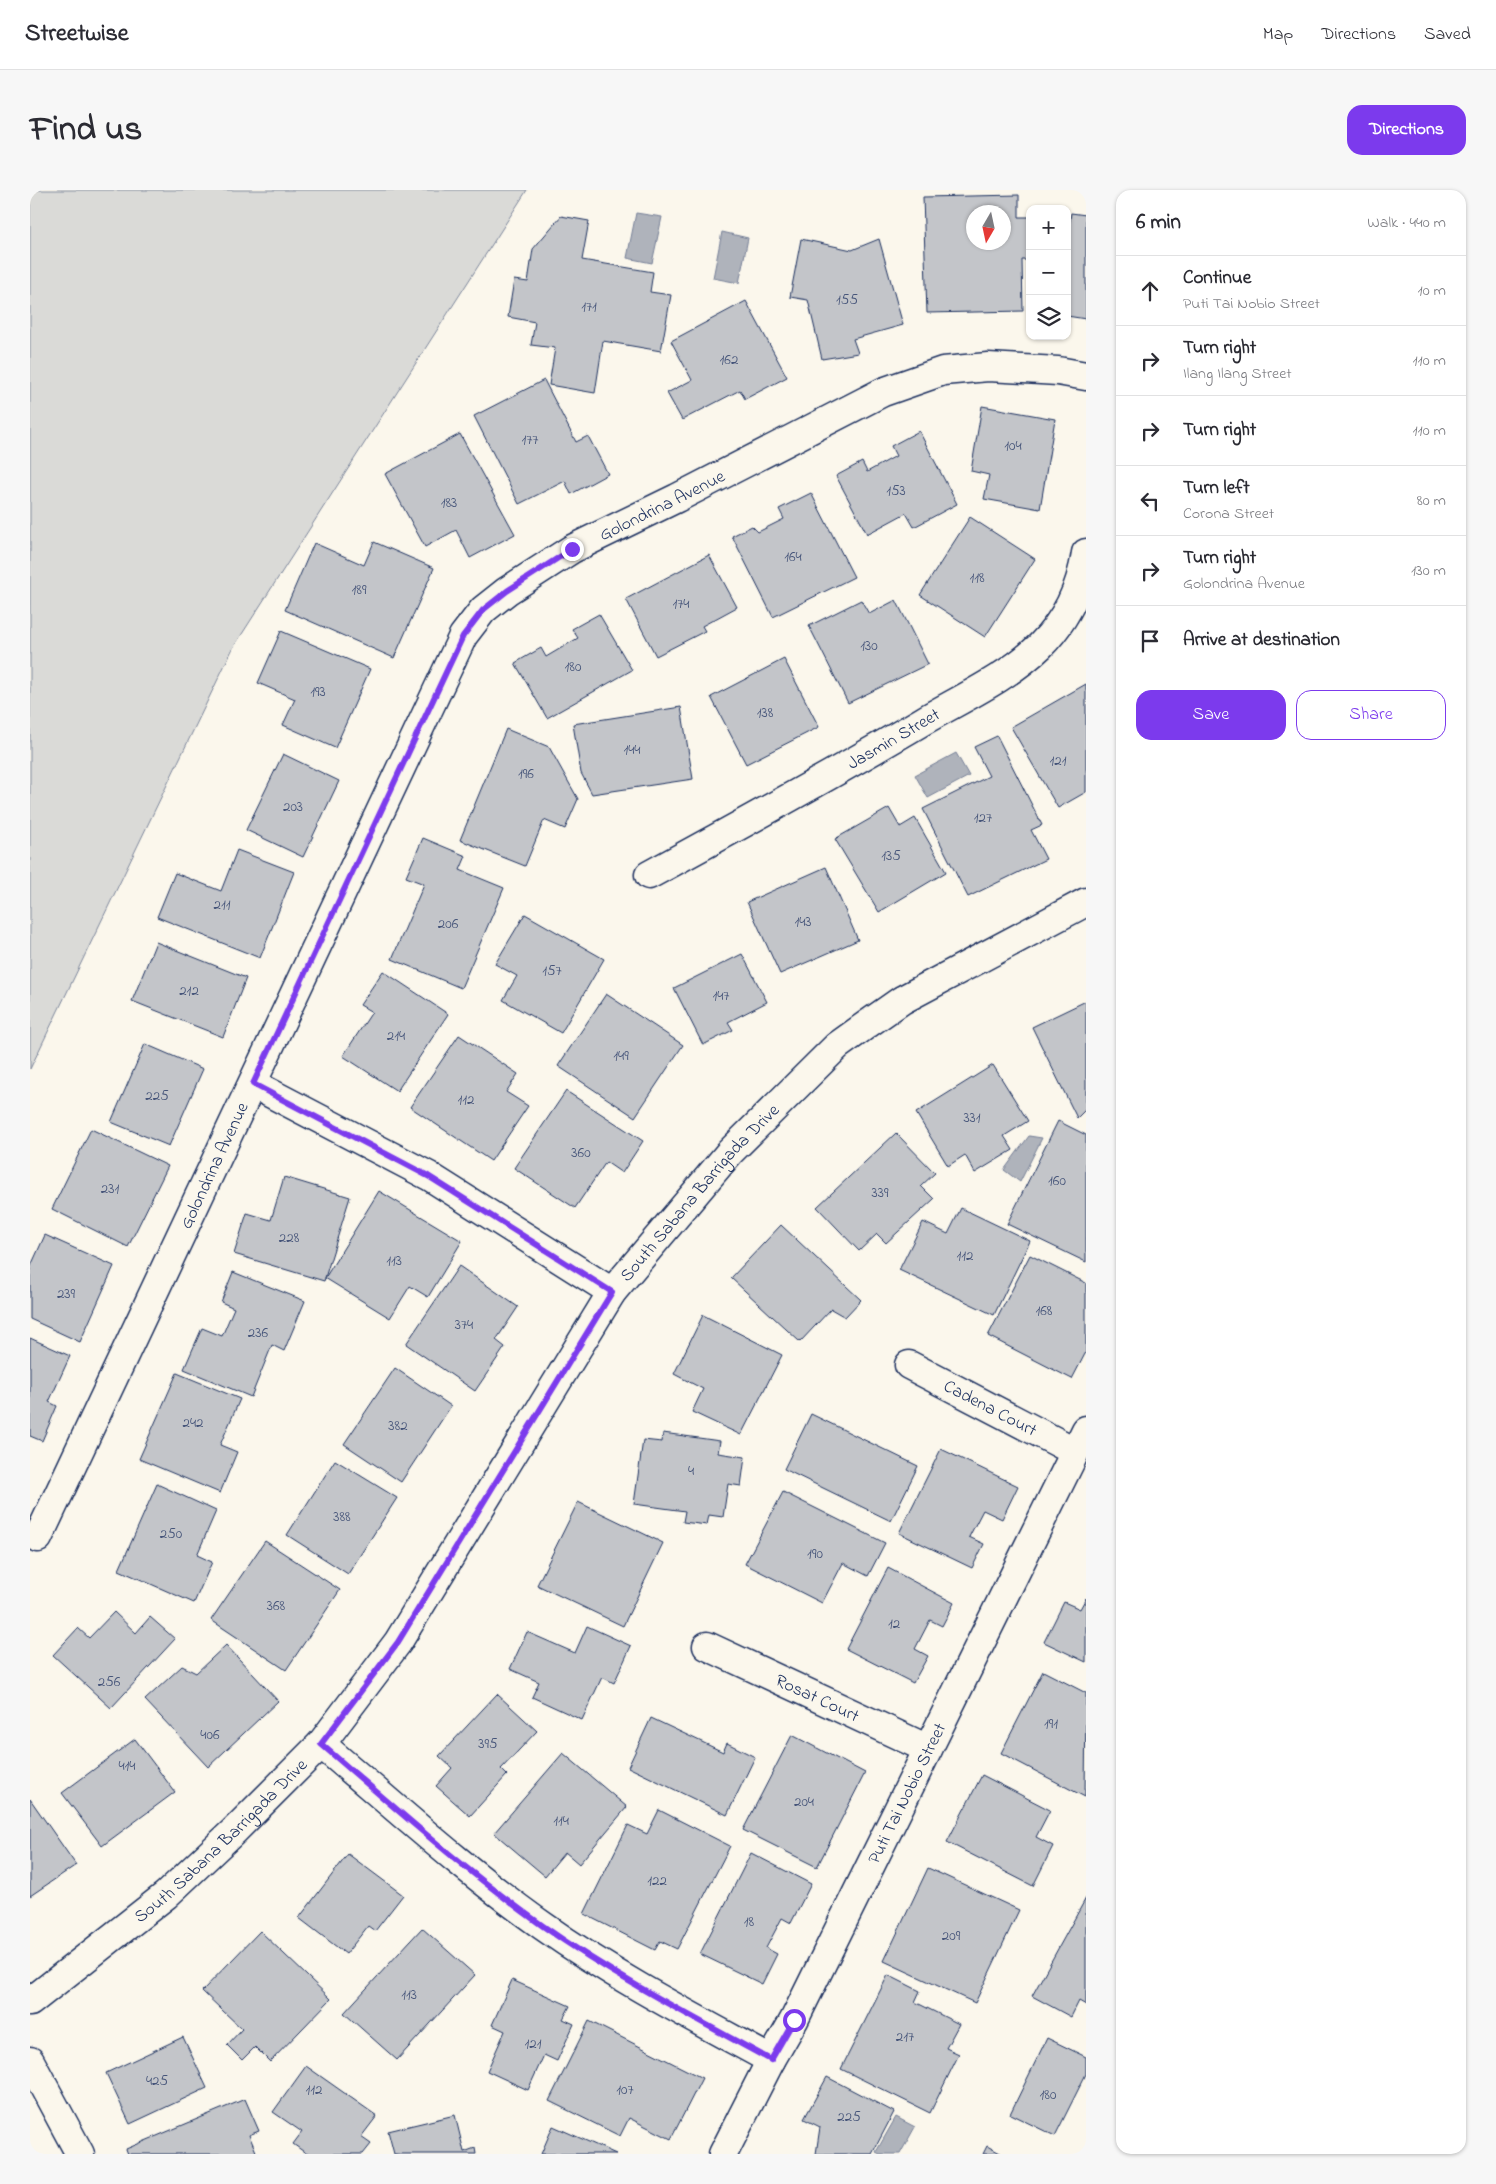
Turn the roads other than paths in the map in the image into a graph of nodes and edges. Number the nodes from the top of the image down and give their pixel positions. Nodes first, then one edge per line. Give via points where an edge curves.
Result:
1 (1086, 376) edge
2 (1086, 553) edge
3 (649, 875) dead end
4 (1086, 902) edge
5 (253, 1084) junction
6 (612, 1292) junction
7 (909, 1365) dead end
8 (1080, 1440) edge
9 (38, 1538) dead end
10 (707, 1646) dead end
11 (321, 1744) junction
12 (928, 1749) junction
13 (30, 2002) edge
14 (771, 2060) junction
15 (30, 2061) edge
16 (80, 2154) edge
17 (723, 2154) edge

1 - 5 street, Golondrina Avenue via 988,367 943,371 883,392 572,549 483,610 463,636
2 - 3 street, Jasmin Street via 1076,595 1062,619 1040,645 1012,668 829,778
4 - 6 street, South Sabana Barrigada Drive via 902,1000 837,1046 730,1152
5 - 6 street via 428,1176
5 - 9 street, Golondrina Avenue
6 - 11 street, South Sabana Barrigada Drive via 398,1642
7 - 8 street, Cadena Court
8 - 12 street, Puti Tai Nobio Street
10 - 12 street, Rosat Court
11 - 13 street, South Sabana Barrigada Drive via 166,1895
11 - 14 street via 477,1876 543,1926 643,1990
12 - 14 street, Puti Tai Nobio Street via 794,2020
14 - 17 street, Puti Tai Nobio Street
15 - 16 street

